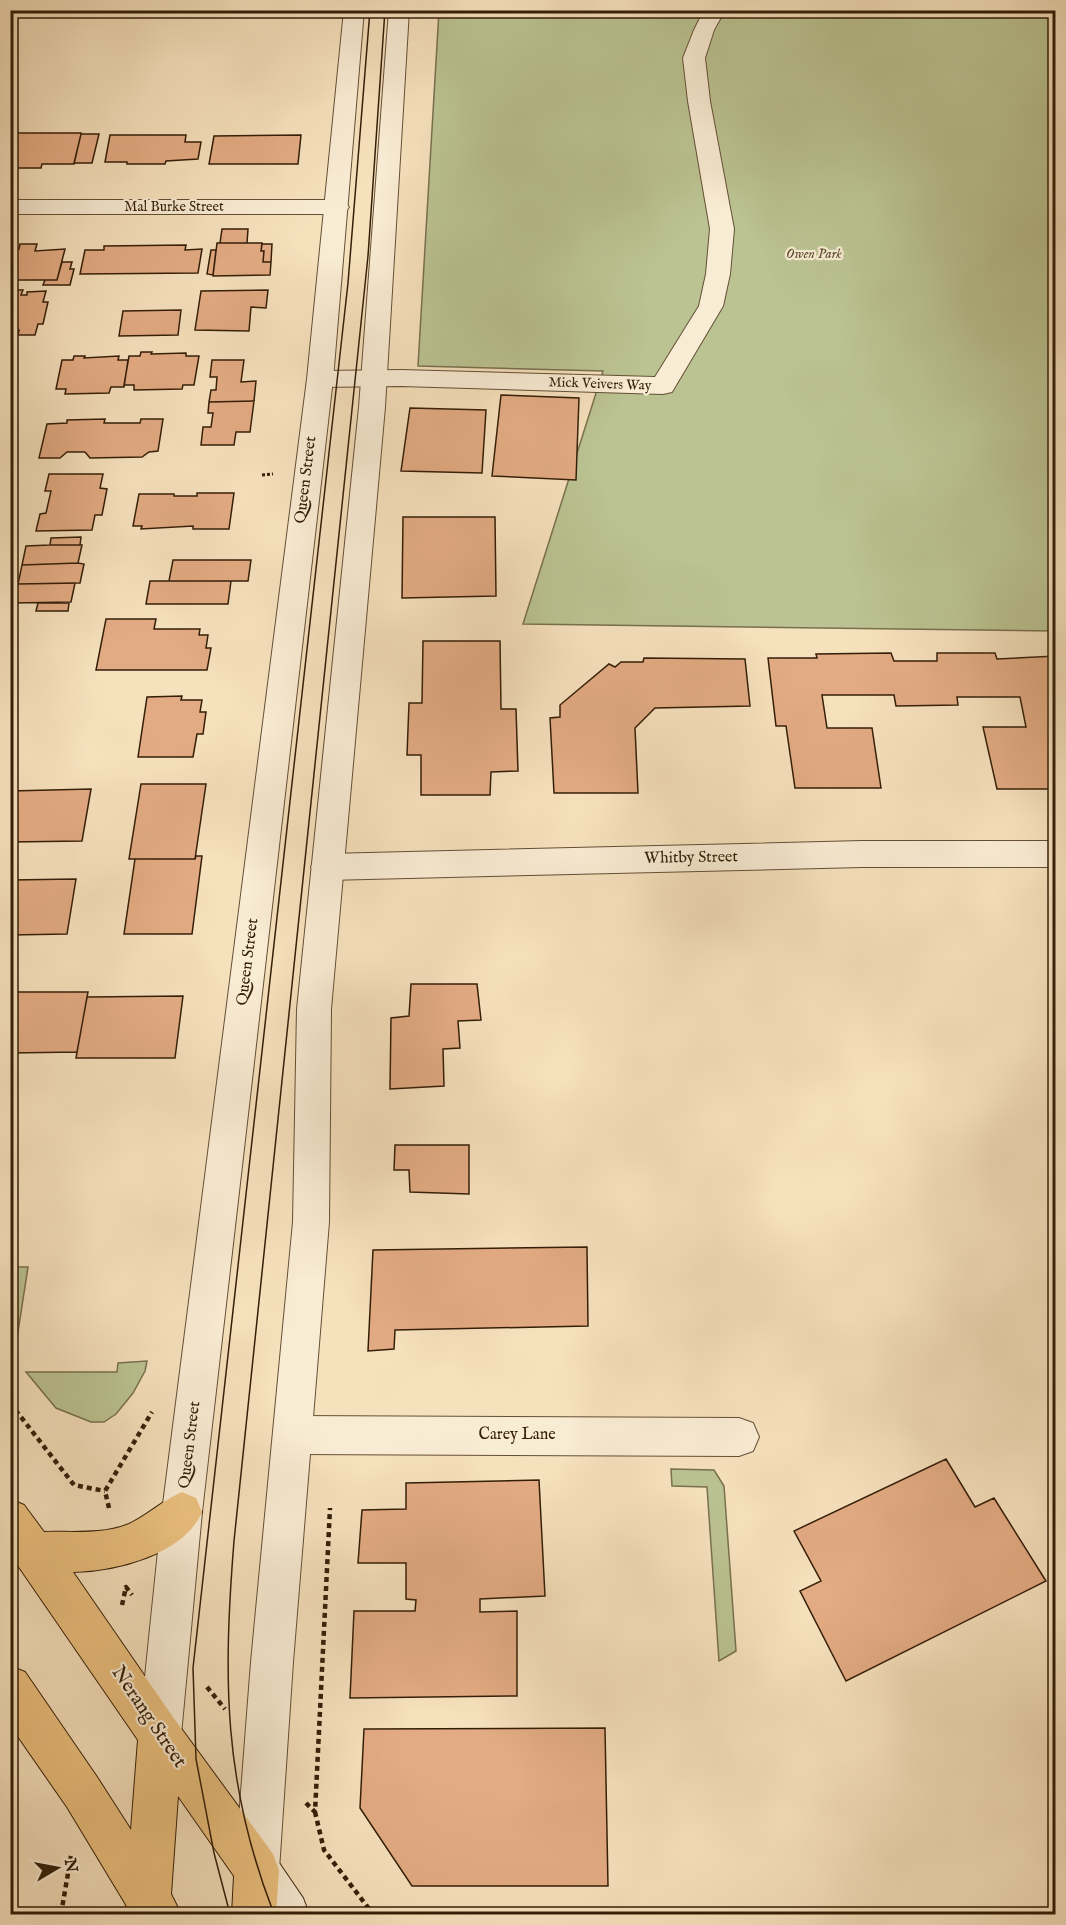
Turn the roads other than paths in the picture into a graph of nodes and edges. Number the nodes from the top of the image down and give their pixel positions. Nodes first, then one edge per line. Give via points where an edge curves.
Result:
1 (354, 10) edge
2 (399, 10) edge
3 (715, 10) edge
4 (10, 207) edge
5 (337, 207) junction
6 (374, 378) junction
7 (320, 379) junction
8 (1056, 854) edge
9 (327, 867) junction
10 (294, 1435) junction
11 (739, 1437) dead end
12 (182, 1512) junction
13 (10, 1519) edge
14 (35, 1552) junction
15 (10, 1687) edge
16 (160, 1735) junction
17 (257, 1870) junction
18 (151, 1909) edge
19 (254, 1914) edge
20 (287, 1914) edge

1 - 5 street, Queen Street
2 - 6 street
3 - 6 street, Mick Veivers Way via 694,58 722,229 718,274 711,306 663,386
4 - 5 street, Mal Burke Street
5 - 7 street, Queen Street
6 - 7 street, Mick Veivers Way
6 - 9 street
7 - 12 street, Queen Street
8 - 9 street, Whitby Street via 862,854
9 - 10 street via 313,1031 312,1222
10 - 11 street, Carey Lane
10 - 17 street
12 - 14 main road via 129,1544 97,1550
12 - 16 street, Queen Street
13 - 14 main road, Nerang Street
14 - 16 main road, Nerang Street
15 - 18 main road via 82,1792
16 - 17 main road, Nerang Street
16 - 18 main road, Queen Street
17 - 19 main road
17 - 20 street, Nerang Street

